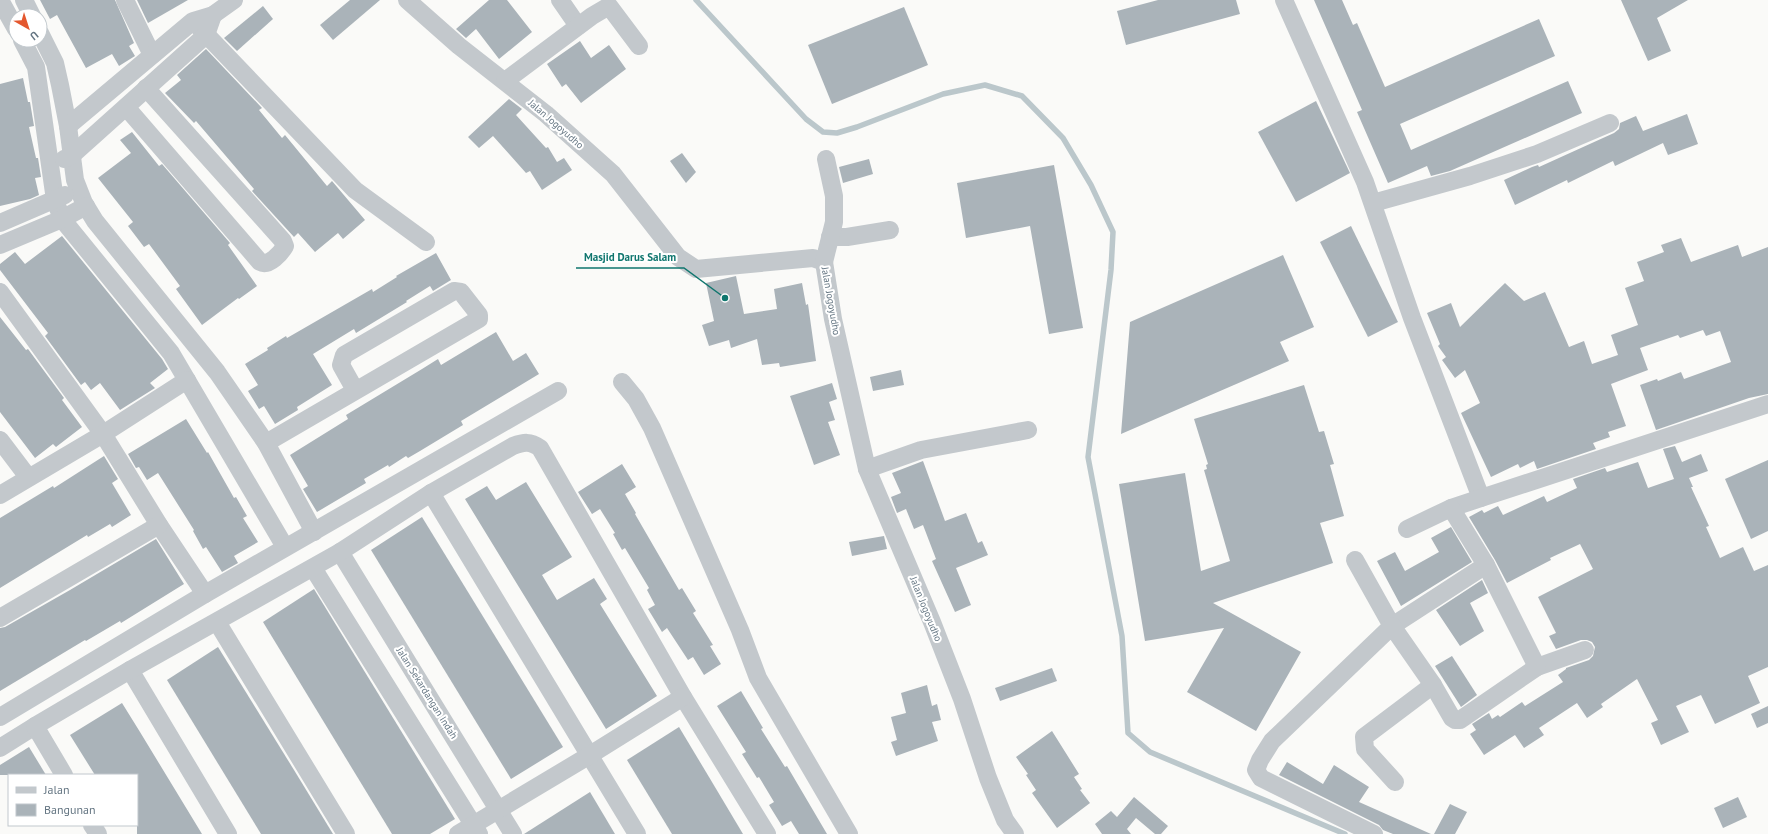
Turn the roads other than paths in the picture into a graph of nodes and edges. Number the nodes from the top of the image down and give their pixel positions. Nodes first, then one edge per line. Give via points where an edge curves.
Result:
1 (0, 0) edge
2 (125, 0) edge
3 (234, 0) edge
4 (407, 0) edge
5 (560, 0) edge
6 (1284, 0) edge
7 (8, 14) edge
8 (213, 15) junction
9 (193, 21) junction
10 (578, 26) junction
11 (206, 35) junction
12 (639, 46) dead end
13 (26, 48) edge
14 (48, 48) edge
15 (152, 54) junction
16 (505, 81) junction
17 (146, 88) junction
18 (126, 106) junction
19 (1610, 123) dead end
20 (68, 126) junction
21 (71, 156) junction
22 (826, 158) dead end
23 (50, 165) junction
24 (78, 189) junction
25 (55, 200) junction
26 (1373, 203) junction
27 (86, 206) junction
28 (62, 219) junction
29 (0, 223) edge
30 (890, 230) dead end
31 (830, 238) junction
32 (426, 242) dead end
33 (0, 245) edge
34 (824, 262) junction
35 (0, 292) edge
36 (187, 380) junction
37 (622, 382) dead end
38 (356, 390) junction
39 (558, 391) dead end
40 (1768, 404) edge
41 (1028, 430) dead end
42 (104, 434) junction
43 (0, 440) edge
44 (266, 443) junction
45 (867, 469) junction
46 (28, 477) junction
47 (430, 493) junction
48 (0, 495) edge
49 (1481, 498) junction
50 (1451, 508) junction
51 (158, 525) junction
52 (1407, 529) dead end
53 (314, 532) junction
54 (285, 547) junction
55 (340, 552) junction
56 (1355, 560) dead end
57 (1486, 565) junction
58 (313, 568) junction
59 (205, 594) junction
60 (0, 618) edge
61 (217, 622) junction
62 (1392, 626) junction
63 (1585, 650) dead end
64 (1537, 667) junction
65 (130, 670) junction
66 (1432, 685) junction
67 (683, 697) junction
68 (0, 717) edge
69 (35, 726) junction
70 (0, 748) edge
71 (590, 755) junction
72 (63, 774) edge
73 (1395, 782) dead end
74 (500, 810) junction
75 (476, 829) edge
76 (228, 834) edge
77 (346, 834) edge
78 (458, 834) edge
79 (513, 834) edge
80 (637, 834) edge
81 (767, 834) edge
82 (849, 834) edge
83 (1014, 834) edge
84 (1374, 834) edge

1 - 7 street
2 - 15 street
3 - 8 street
4 - 16 street, Jalan Jogoyudho via 459,46
5 - 10 street
6 - 26 street
8 - 9 street
8 - 11 street
9 - 11 street
9 - 15 street
10 - 12 street via 609,6
10 - 16 street
11 - 17 street
11 - 32 street via 355,190
13 - 23 street via 36,67
14 - 20 street via 55,63
15 - 20 street
16 - 34 street, Jalan Jogoyudho via 613,174 686,264 696,269 813,258
17 - 18 street
17 - 18 street via 283,241 285,246 282,251 267,263 260,262
18 - 21 street
19 - 26 street via 1537,154
20 - 21 street
21 - 23 street
21 - 24 street
22 - 31 street via 834,196 834,222
23 - 25 street
24 - 25 street
24 - 27 street
25 - 28 street
25 - 29 street
26 - 49 street via 1412,318
27 - 28 street
27 - 44 street via 95,221 217,372
28 - 33 street
28 - 36 street via 171,353
30 - 31 street
31 - 34 street
34 - 45 street, Jalan Jogoyudho via 833,319
35 - 42 street
36 - 42 street
36 - 54 street
37 - 82 street via 636,399 652,428 758,678
38 - 38 street via 341,365 344,355 454,291 461,292 479,315 479,319
38 - 44 street
39 - 53 street
40 - 49 street
41 - 45 street via 921,450
42 - 46 street
42 - 51 street
43 - 46 street
44 - 53 street
45 - 83 street, Jalan Jogoyudho via 932,622 962,699 988,778 1005,820
46 - 48 street
47 - 55 street
47 - 67 street via 513,446 528,442 540,448
47 - 71 street
49 - 50 street
50 - 52 street
50 - 57 street
51 - 59 street
51 - 60 street
53 - 54 street
54 - 59 street
55 - 58 street
55 - 74 street, Jalan Sekardangan Indah
56 - 62 street
57 - 62 street
57 - 64 street
58 - 61 street
58 - 75 street
59 - 68 street
61 - 65 street
61 - 77 street
62 - 66 street
62 - 84 street via 1272,741 1256,770 1261,778
63 - 64 street
64 - 66 street via 1460,720 1452,718
65 - 69 street
65 - 76 street
66 - 73 street via 1364,737 1365,748
67 - 71 street
67 - 81 street
69 - 70 street
69 - 72 street
71 - 74 street
71 - 80 street
74 - 75 street
74 - 79 street, Jalan Sekardangan Indah
75 - 78 street

